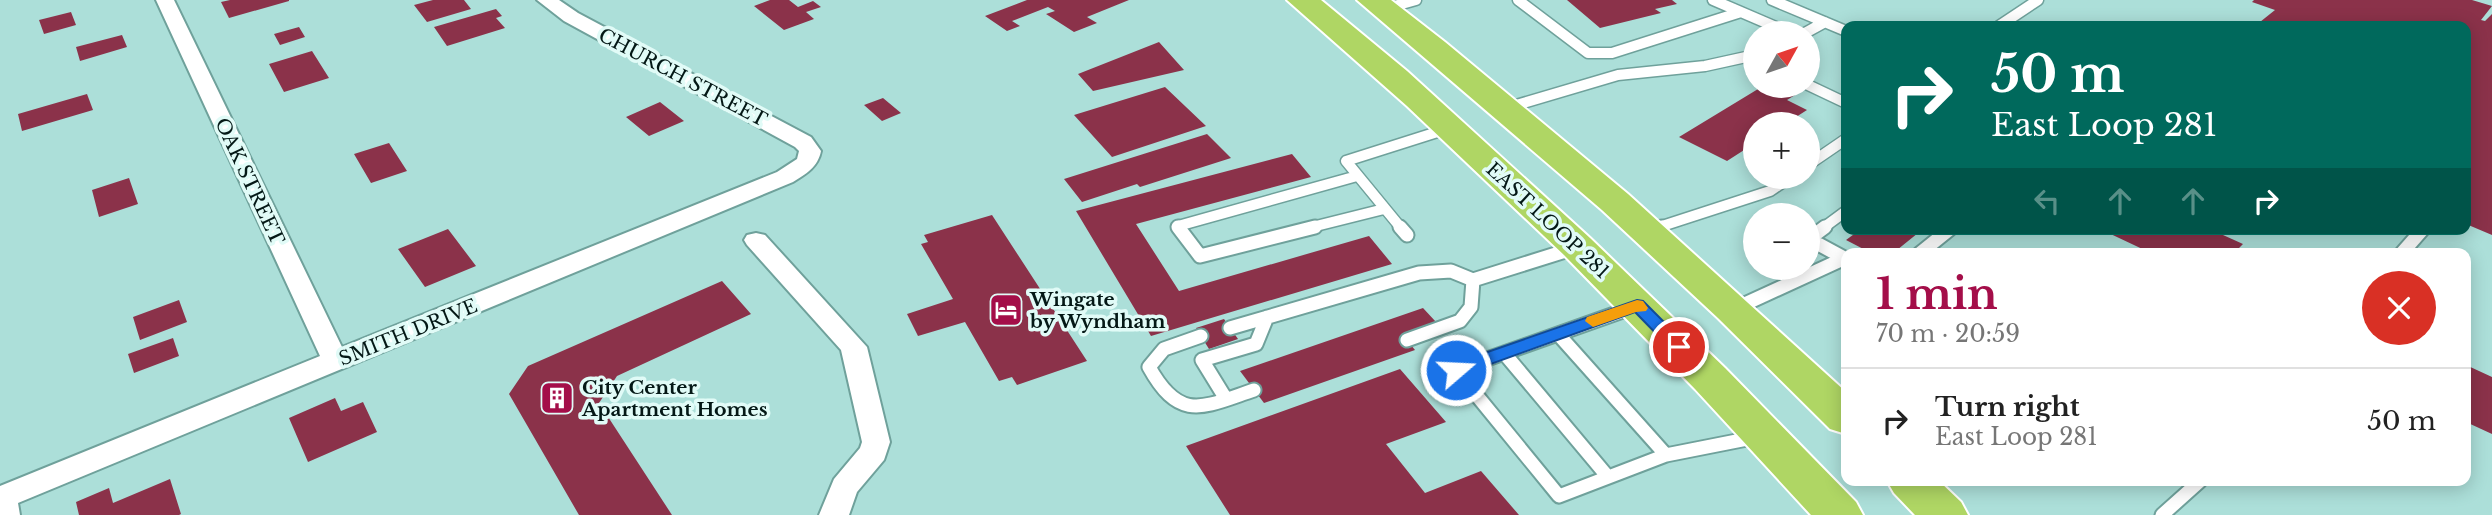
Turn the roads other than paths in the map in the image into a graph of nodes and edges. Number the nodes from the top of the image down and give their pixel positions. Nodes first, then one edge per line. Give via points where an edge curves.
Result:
1 (165, 0) edge
2 (546, 0) edge
3 (1518, 0) edge
4 (1713, 0) edge
5 (1772, 0) edge
6 (2038, 0) edge
7 (1390, 3) edge
8 (1314, 10) edge
9 (1741, 12) junction
10 (1762, 21) edge
11 (2006, 21) edge
12 (1825, 22) junction
13 (1820, 25) edge
14 (1841, 29) edge
15 (1743, 60) edge
16 (1820, 91) edge
17 (1841, 101) edge
18 (1506, 108) junction
19 (1451, 128) junction
20 (1841, 143) edge
21 (1820, 157) edge
22 (809, 159) joint
23 (1357, 176) junction
24 (1773, 189) edge
25 (1384, 209) junction
26 (1841, 215) edge
27 (1647, 232) junction
28 (1407, 235) dead end
29 (1943, 235) edge
30 (756, 240) dead end
31 (1578, 247) junction
32 (1926, 248) edge
33 (1841, 255) edge
34 (1841, 260) edge
35 (1473, 279) junction
36 (1637, 305) junction
37 (1732, 310) junction
38 (1267, 317) junction
39 (1230, 328) dead end
40 (1558, 334) junction
41 (1200, 336) dead end
42 (1406, 340) dead end
43 (1504, 353) junction
44 (336, 362) junction
45 (1254, 390) dead end
46 (1226, 399) junction
47 (1841, 413) edge
48 (1764, 435) junction
49 (1666, 455) junction
50 (1608, 477) junction
51 (1915, 486) edge
52 (2194, 486) edge
53 (3, 506) edge
54 (834, 515) edge
55 (1839, 515) edge
56 (1944, 515) edge
57 (2162, 515) edge

1 - 44 street, OAK STREET
2 - 22 street, CHURCH STREET via 803,142 809,147
3 - 9 lane via 1588,52 1612,53
4 - 9 lane
5 - 12 lane
6 - 11 lane
7 - 18 highway
8 - 18 highway via 1429,85 1465,115 1486,118
8 - 19 highway, EAST LOOP 281
9 - 10 lane
12 - 13 lane
12 - 14 lane
15 - 18 lane via 1618,75
16 - 17 lane
18 - 27 highway
19 - 23 lane via 1346,161
19 - 31 highway, EAST LOOP 281
20 - 21 lane
22 - 44 street, SMITH DRIVE via 785,177
23 - 25 lane
23 - 25 lane via 1178,226 1200,256
24 - 27 lane
25 - 28 lane
26 - 33 lane via 1809,239
27 - 37 highway
29 - 32 lane
30 - 54 street via 846,337 857,357 876,442 874,452 844,487
31 - 35 lane
31 - 36 highway, EAST LOOP 281
34 - 37 lane
35 - 38 lane via 1451,271 1419,274
35 - 42 lane via 1471,307 1460,321
36 - 40 lane
36 - 48 highway, EAST LOOP 281
37 - 47 highway
38 - 39 lane
38 - 46 lane via 1256,344 1202,360
40 - 43 lane
40 - 49 lane
41 - 46 lane via 1169,345 1154,354 1149,366 1173,403 1197,407
43 - 50 lane
43 - 50 lane via 1456,370 1559,495
44 - 53 street, SMITH DRIVE
45 - 46 lane
48 - 49 lane
48 - 55 highway, EAST LOOP 281
49 - 50 lane
51 - 56 highway
52 - 57 lane

